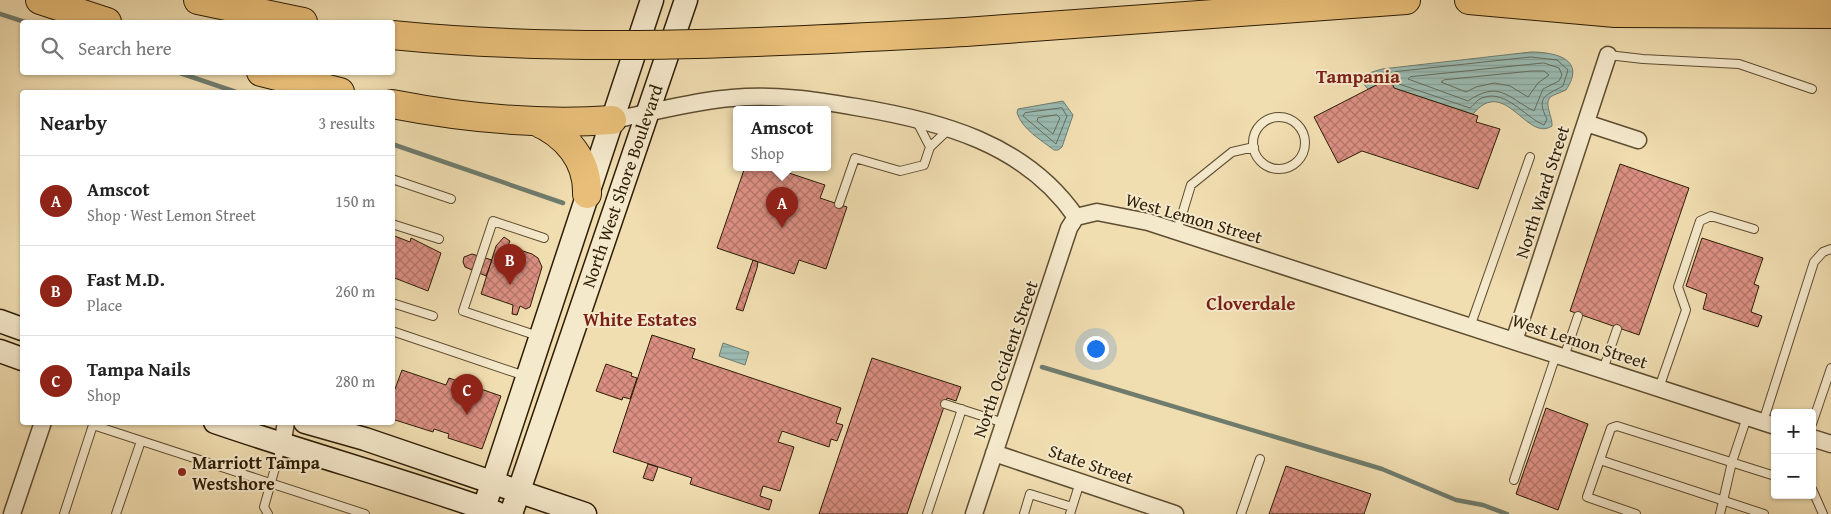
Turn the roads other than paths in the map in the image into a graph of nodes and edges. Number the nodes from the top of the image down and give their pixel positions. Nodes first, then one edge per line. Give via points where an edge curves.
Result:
1 (40, 0) edge
2 (198, 0) edge
3 (652, 0) edge
4 (686, 0) edge
5 (1406, 0) edge
6 (1470, 0) edge
7 (1831, 14) edge
8 (101, 20) edge
9 (291, 20) edge
10 (395, 35) edge
11 (1608, 55) joint
12 (273, 75) edge
13 (1812, 89) dead end
14 (332, 90) edge
15 (395, 105) edge
16 (646, 114) junction
17 (915, 118) junction
18 (612, 120) junction
19 (533, 121) junction
20 (1586, 123) junction
21 (951, 128) junction
22 (1638, 140) dead end
23 (930, 147) junction
24 (1254, 147) junction
25 (1530, 157) dead end
26 (395, 180) edge
27 (587, 194) junction
28 (451, 199) dead end
29 (839, 204) dead end
30 (1076, 217) junction
31 (395, 225) edge
32 (1754, 229) dead end
33 (1177, 231) junction
34 (544, 238) dead end
35 (439, 239) dead end
36 (1831, 249) edge
37 (395, 304) edge
38 (433, 316) dead end
39 (1578, 316) dead end
40 (0, 321) edge
41 (1470, 326) junction
42 (20, 328) edge
43 (1617, 329) dead end
44 (395, 333) edge
45 (540, 337) junction
46 (1514, 341) junction
47 (0, 352) edge
48 (1560, 356) junction
49 (20, 358) edge
50 (1831, 368) edge
51 (1604, 370) junction
52 (527, 377) junction
53 (1660, 388) junction
54 (945, 404) dead end
55 (962, 410) junction
56 (1816, 412) edge
57 (1762, 422) edge
58 (1004, 423) junction
59 (42, 425) edge
60 (224, 425) edge
61 (285, 425) edge
62 (316, 425) edge
63 (1816, 439) edge
64 (141, 441) junction
65 (1831, 444) edge
66 (282, 445) junction
67 (994, 453) junction
68 (1260, 459) dead end
69 (1600, 460) junction
70 (1732, 462) junction
71 (1771, 475) edge
72 (1514, 480) dead end
73 (493, 482) junction
74 (1080, 482) junction
75 (271, 483) junction
76 (519, 491) junction
77 (1816, 498) edge
78 (1723, 500) junction
79 (1071, 511) edge
80 (1154, 511) edge
81 (488, 512) edge
82 (12, 514) edge
83 (64, 514) edge
84 (116, 514) edge
85 (268, 514) edge
86 (366, 514) edge
87 (511, 514) edge
88 (585, 514) edge
89 (927, 514) edge
90 (974, 514) edge
91 (1024, 514) edge
92 (1175, 514) edge
93 (1241, 514) edge
94 (1636, 514) edge
95 (1720, 514) edge
96 (1764, 514) edge
97 (1823, 514) edge

1 - 8 highway
2 - 9 highway
3 - 18 main road, North West Shore Boulevard
4 - 16 main road, North West Shore Boulevard
5 - 10 highway, bridge via 965,32 731,42 501,42
6 - 7 highway via 1615,13
11 - 13 lane via 1739,64
11 - 20 street, North Ward Street
12 - 14 highway
15 - 19 highway
16 - 17 street via 709,100 757,96 822,101
16 - 18 street
16 - 76 main road, North West Shore Boulevard
17 - 21 street
17 - 23 lane
18 - 19 highway
18 - 27 main road, North West Shore Boulevard
19 - 27 highway via 555,132 576,152 586,173
20 - 22 street
20 - 46 street, North Ward Street
21 - 23 lane
21 - 30 street via 997,147 1024,165 1049,185
23 - 29 lane via 924,165 900,171 855,158
24 - 24 lane via 1262,162 1269,167 1286,168 1301,158 1305,142 1299,126 1285,118 1276,118 1268,120 1256,131
24 - 33 lane via 1232,152 1191,186
25 - 41 lane
26 - 28 lane
27 - 45 main road, North West Shore Boulevard
30 - 33 street, West Lemon Street via 1097,212
30 - 58 street, North Occident Street
31 - 35 lane
32 - 53 lane via 1711,216 1700,221 1678,287 1686,310
33 - 41 street, West Lemon Street
34 - 45 lane via 493,221 463,311
36 - 57 lane via 1814,262
37 - 38 lane
39 - 48 lane
40 - 42 main road
41 - 46 street, West Lemon Street
43 - 51 lane
44 - 52 lane
45 - 52 main road, North West Shore Boulevard
46 - 48 street, West Lemon Street
47 - 49 main road
48 - 51 street, West Lemon Street
48 - 72 lane
50 - 56 lane
51 - 53 street, West Lemon Street
52 - 73 main road, North West Shore Boulevard
53 - 57 street, West Lemon Street
54 - 55 lane
55 - 58 lane
55 - 89 lane
57 - 70 lane
58 - 67 street, North Occident Street
59 - 82 street
60 - 66 main road
61 - 66 street
62 - 73 main road
63 - 65 street
64 - 75 lane
64 - 83 lane via 93,425
64 - 84 lane
66 - 75 lane
66 - 81 main road via 368,470
67 - 74 street, State Street
67 - 90 street, North Occident Street
68 - 93 lane
69 - 70 lane via 1611,428 1617,426
69 - 78 lane
69 - 94 lane via 1587,497
70 - 71 lane
70 - 78 lane
73 - 76 main road
73 - 81 main road, North West Shore Boulevard
74 - 79 lane
74 - 80 street, State Street
75 - 85 lane via 264,507
75 - 86 lane
76 - 87 main road, North West Shore Boulevard
76 - 88 main road
77 - 97 lane
78 - 95 lane
78 - 96 lane
79 - 91 lane via 1030,494
80 - 92 street, State Street

